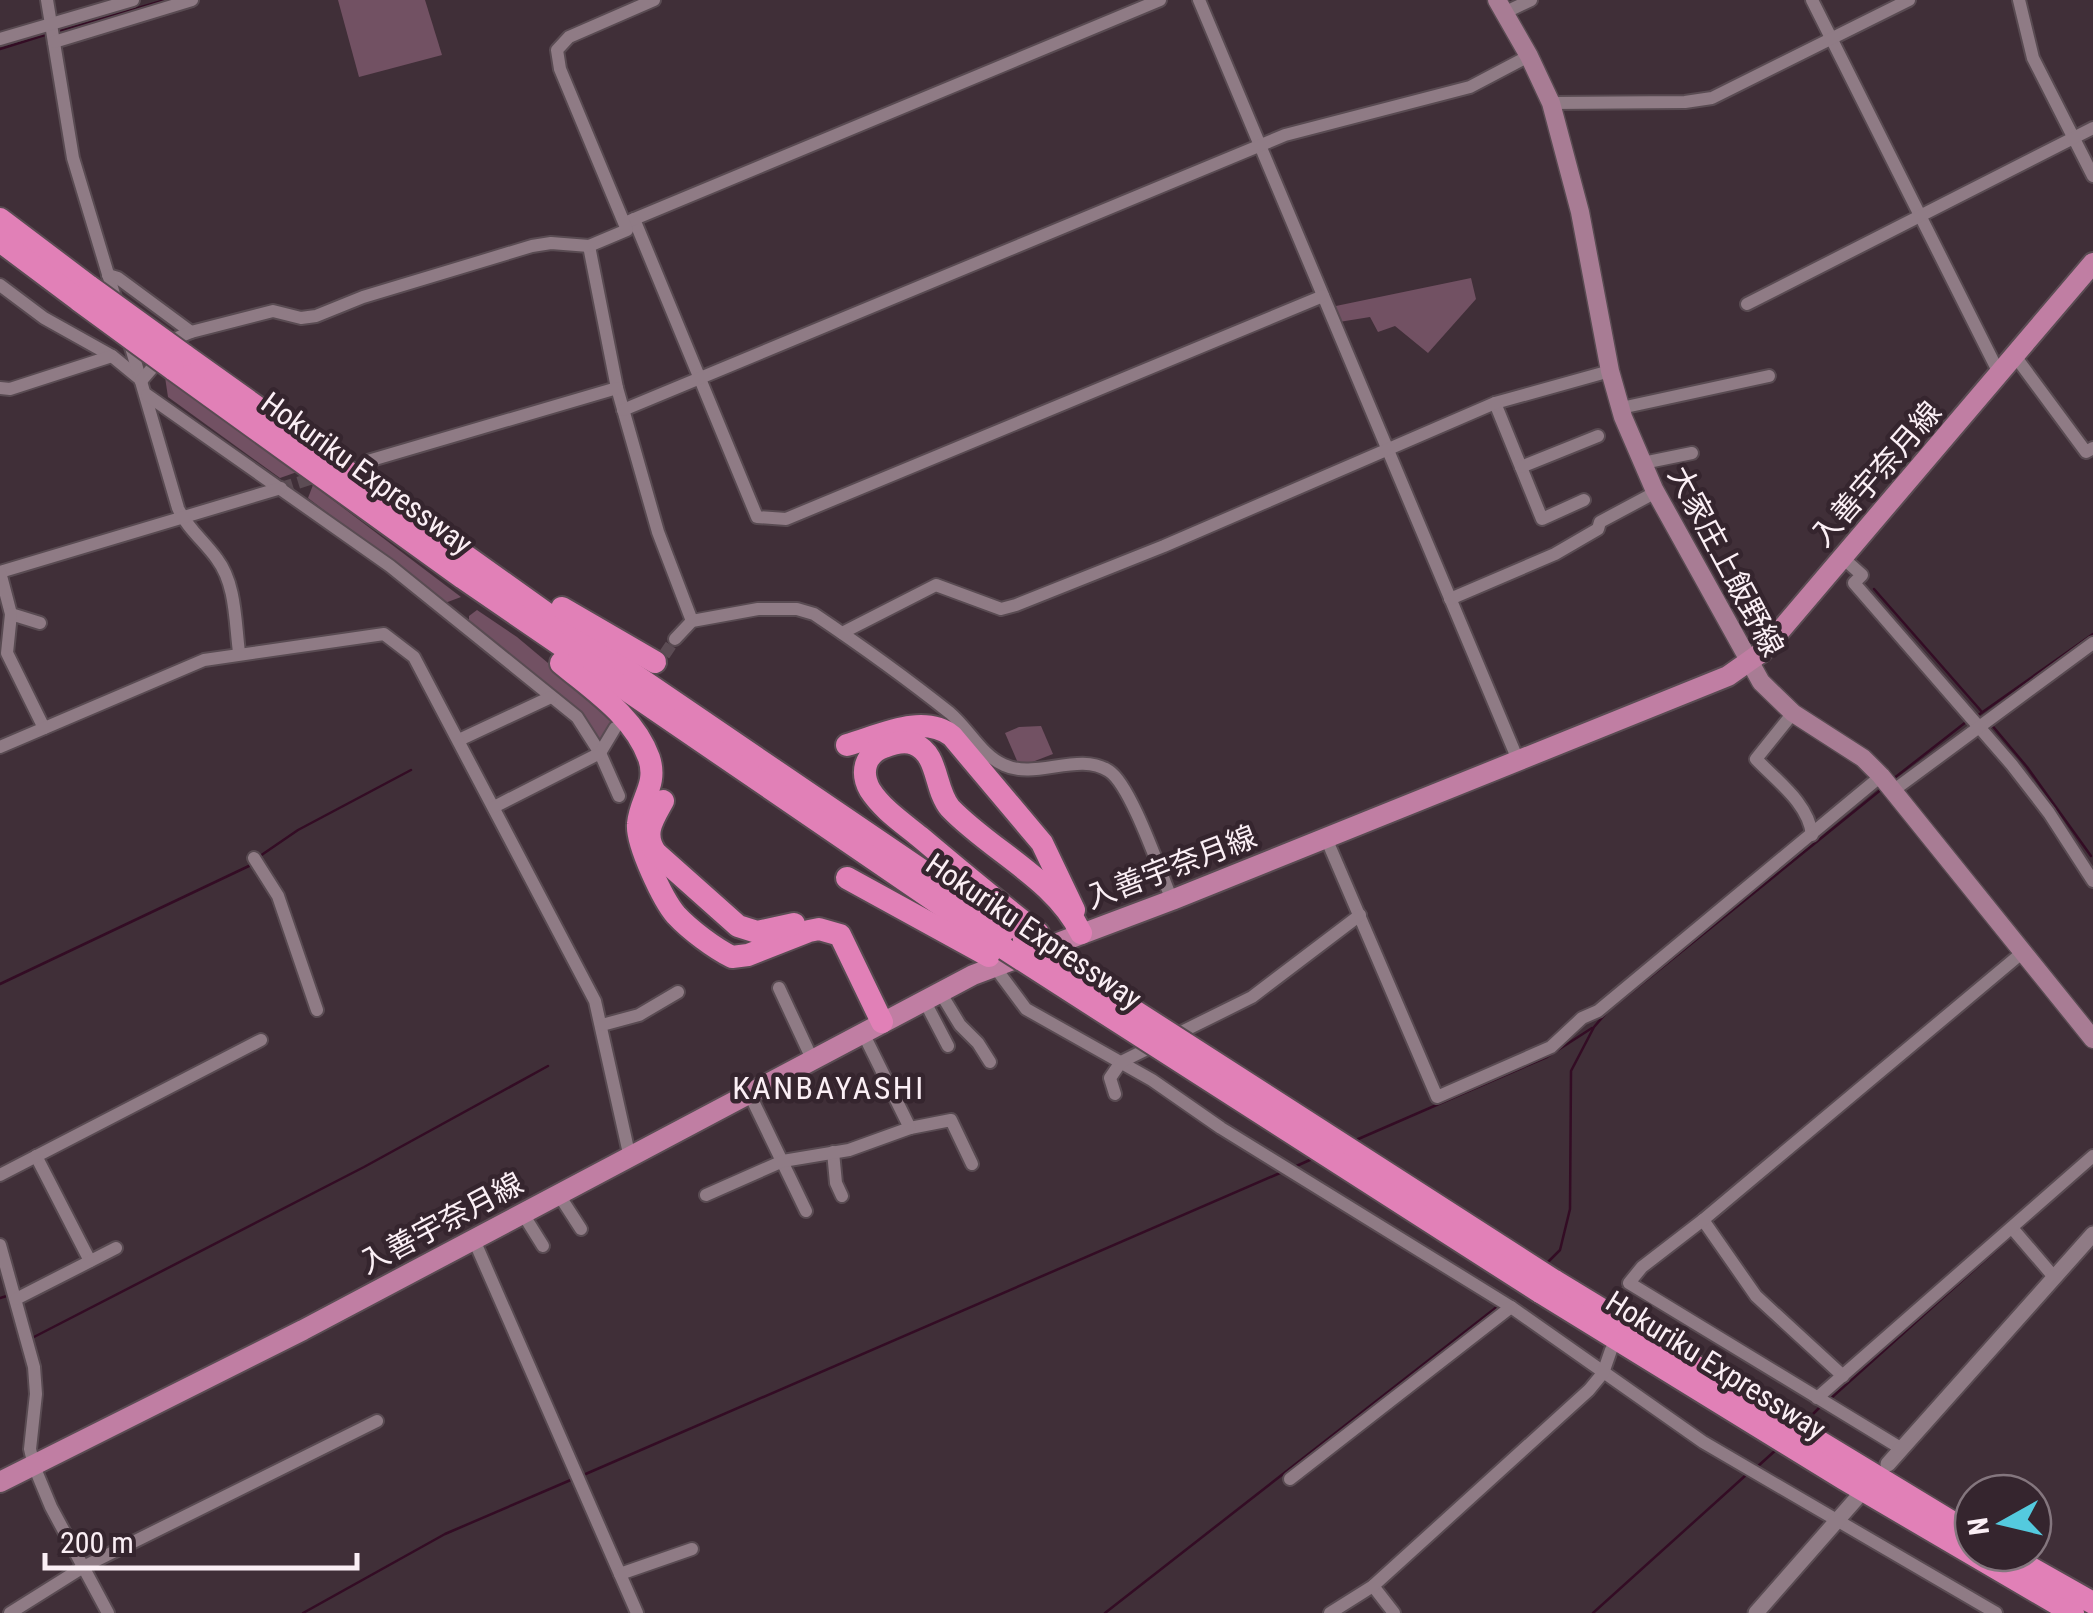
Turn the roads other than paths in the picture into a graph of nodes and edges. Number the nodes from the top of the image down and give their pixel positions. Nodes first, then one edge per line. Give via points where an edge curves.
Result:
1 (47, 0) edge
2 (133, 0) edge
3 (192, 0) edge
4 (654, 0) edge
5 (1160, 0) edge
6 (1198, 0) edge
7 (1531, 0) edge
8 (1812, 0) edge
9 (1909, 0) edge
10 (2018, 0) edge
11 (117, 2) edge
12 (1502, 6) edge
13 (50, 24) junction
14 (1832, 39) junction
15 (0, 40) edge
16 (54, 42) junction
17 (1529, 56) junction
18 (1550, 103) junction
19 (2093, 128) edge
20 (2074, 137) junction
21 (1259, 146) junction
22 (2093, 176) edge
23 (1917, 215) junction
24 (0, 218) edge
25 (629, 221) junction
26 (0, 241) edge
27 (589, 246) junction
28 (2093, 264) edge
29 (0, 285) edge
30 (93, 287) junction
31 (1322, 296) junction
32 (1746, 304) dead end
33 (191, 332) junction
34 (112, 356) junction
35 (2015, 356) junction
36 (178, 362) junction
37 (1610, 371) junction
38 (1769, 376) dead end
39 (2000, 376) junction
40 (698, 378) junction
41 (0, 388) edge
42 (144, 388) junction
43 (616, 388) junction
44 (1495, 404) junction
45 (1621, 408) junction
46 (623, 410) junction
47 (1598, 436) dead end
48 (1386, 448) junction
49 (2093, 448) edge
50 (1692, 453) dead end
51 (1643, 462) junction
52 (1521, 467) junction
53 (363, 471) junction
54 (281, 488) junction
55 (1656, 492) junction
56 (1584, 500) dead end
57 (374, 516) junction
58 (182, 518) junction
59 (1843, 558) junction
60 (0, 572) edge
61 (1450, 599) junction
62 (12, 614) junction
63 (692, 621) junction
64 (40, 623) dead end
65 (842, 633) junction
66 (675, 639) tunnel mouth
67 (2093, 643) edge
68 (239, 652) junction
69 (655, 662) dead end
70 (1749, 664) junction
71 (552, 697) junction
72 (1794, 713) junction
73 (44, 728) junction
74 (614, 728) dead end
75 (1978, 728) junction
76 (851, 738) dead end
77 (459, 740) junction
78 (0, 747) edge
79 (600, 753) junction
80 (1518, 760) junction
81 (1887, 783) junction
82 (619, 796) dead end
83 (494, 807) junction
84 (664, 812) dead end
85 (1812, 835) junction
86 (1326, 838) junction
87 (254, 858) dead end
88 (2089, 865) edge
89 (847, 878) dead end
90 (2093, 882) edge
91 (1172, 900) junction
92 (1360, 915) junction
93 (1082, 933) junction
94 (1010, 949) junction
95 (2023, 952) junction
96 (779, 988) dead end
97 (678, 992) dead end
98 (932, 996) junction
99 (317, 1010) dead end
100 (602, 1025) junction
101 (873, 1028) junction
102 (261, 1040) dead end
103 (2093, 1040) edge
104 (948, 1046) dead end
105 (1187, 1057) junction
106 (813, 1061) junction
107 (990, 1062) dead end
108 (1122, 1062) junction
109 (750, 1094) junction
110 (1115, 1094) dead end
111 (910, 1128) junction
112 (834, 1152) junction
113 (36, 1156) junction
114 (2093, 1156) edge
115 (630, 1158) junction
116 (783, 1161) junction
117 (972, 1164) dead end
118 (0, 1175) edge
119 (559, 1194) junction
120 (706, 1196) dead end
121 (842, 1196) dead end
122 (806, 1211) dead end
123 (523, 1214) junction
124 (1703, 1220) junction
125 (2012, 1228) junction
126 (581, 1229) dead end
127 (2093, 1234) edge
128 (474, 1240) junction
129 (0, 1245) edge
130 (543, 1246) dead end
131 (116, 1248) dead end
132 (90, 1261) junction
133 (2054, 1277) junction
134 (1546, 1286) junction
135 (16, 1300) junction
136 (1511, 1308) junction
137 (1611, 1350) dead end
138 (1603, 1373) junction
139 (1844, 1376) junction
140 (1817, 1398) junction
141 (376, 1421) dead end
142 (1902, 1449) junction
143 (1888, 1464) dead end
144 (34, 1466) junction
145 (1290, 1480) dead end
146 (0, 1482) edge
147 (1856, 1500) dead end
148 (1837, 1520) junction
149 (1953, 1523) edge
150 (692, 1549) dead end
151 (85, 1566) junction
152 (2039, 1573) edge
153 (620, 1574) junction
154 (1373, 1586) junction
155 (2093, 1604) edge
156 (1758, 1612) edge
157 (10, 1613) edge
158 (108, 1613) edge
159 (637, 1613) edge
160 (1330, 1613) edge
161 (1394, 1613) edge
162 (1996, 1613) edge
163 (2073, 1613) edge

1 - 13 street
2 - 11 street
3 - 16 street
4 - 25 street via 569,37 557,50
5 - 25 street
6 - 21 street
7 - 12 street
8 - 14 street
9 - 14 street
10 - 20 street via 2033,58
11 - 13 street
12 - 17 main road, 大家庄上飯野線
13 - 15 street
13 - 16 street
14 - 18 street via 1712,98
14 - 23 street
16 - 30 street
17 - 18 main road, 大家庄上飯野線
17 - 21 street via 1470,87
18 - 37 main road, 大家庄上飯野線 via 1580,212
19 - 20 street
20 - 22 street
20 - 23 street
21 - 31 street
21 - 40 street
23 - 32 street
23 - 39 street
24 - 30 highway, Hokuriku Expressway
25 - 27 street via 627,230
25 - 40 street
26 - 30 highway, Hokuriku Expressway
27 - 33 street via 532,246 316,316 273,310
27 - 43 street
28 - 35 main road, 入善宇奈月線
29 - 34 street
30 - 33 street via 118,278
30 - 36 highway, Hokuriku Expressway, bridge
30 - 42 street
31 - 40 street via 786,519 757,517
31 - 48 street
33 - 42 street via 179,337
34 - 41 street
34 - 42 street
35 - 39 main road, 入善宇奈月線
35 - 49 street via 2086,452
36 - 53 highway, Hokuriku Expressway
36 - 57 highway, Hokuriku Expressway
37 - 44 street
37 - 45 main road, 大家庄上飯野線
38 - 45 street
39 - 59 main road, 入善宇奈月線
40 - 46 street
42 - 54 street
42 - 58 street
43 - 46 street
43 - 53 street
44 - 48 street
44 - 52 street
45 - 51 main road, 大家庄上飯野線
46 - 63 street
47 - 52 street
48 - 61 street
48 - 65 street via 1016,605 1001,608 936,585
50 - 51 street
51 - 55 main road, 大家庄上飯野線
52 - 56 street via 1542,519
53 - 69 highway via 581,620
53 - 94 highway, Hokuriku Expressway
54 - 58 street
54 - 71 street
55 - 61 street via 1555,554
55 - 70 main road, 大家庄上飯野線
57 - 94 highway, Hokuriku Expressway
57 - 101 highway via 526,633 632,726 653,778 638,836 680,919 732,956 819,929 840,935
58 - 60 street
58 - 68 street via 229,582
59 - 70 main road, 入善宇奈月線
59 - 75 street via 1862,576 1854,583
60 - 62 street
61 - 80 street
62 - 64 street
62 - 73 street via 7,653
63 - 65 street via 797,609
63 - 66 street
65 - 91 street via 952,715 1004,766 1108,770 1123,785
67 - 75 street
68 - 73 street via 176,670
68 - 77 street via 384,634 414,657
70 - 72 main road, 大家庄上飯野線
70 - 80 main road, 入善宇奈月線
71 - 77 street
71 - 79 street via 578,718
72 - 81 main road, 大家庄上飯野線 via 1852,750
72 - 85 street via 1756,759 1803,808
73 - 78 street
74 - 79 street
75 - 81 street
75 - 88 street
76 - 93 highway via 930,724 952,736 1042,843
77 - 83 street
79 - 82 street
79 - 83 street
80 - 86 main road, 入善宇奈月線
81 - 85 street
81 - 95 main road, 大家庄上飯野線
83 - 100 street
84 - 101 highway via 648,836 656,853 738,926 766,931 819,920 839,926 853,943
85 - 92 street via 1550,1047 1436,1097
86 - 91 main road, 入善宇奈月線
86 - 92 street
87 - 99 street via 278,896
88 - 90 street
89 - 94 highway
91 - 93 main road, 入善宇奈月線
92 - 108 street via 1252,997
93 - 94 main road, 入善宇奈月線
93 - 94 highway via 1066,907 942,798 922,748 903,742 872,754 866,779 875,796 990,897
94 - 98 main road, 入善宇奈月線
94 - 105 highway, Hokuriku Expressway, bridge
94 - 105 highway, bridge
94 - 108 street via 1026,1008
95 - 103 main road, 大家庄上飯野線
95 - 124 street
96 - 106 street
97 - 100 street via 639,1015
98 - 101 main road, 入善宇奈月線
98 - 104 street
98 - 107 street
100 - 115 street
101 - 106 main road, 入善宇奈月線
101 - 111 street
102 - 113 street
105 - 134 highway, Hokuriku Expressway, bridge
106 - 109 main road, 入善宇奈月線
108 - 110 street via 1110,1078
108 - 136 street
109 - 115 main road, 入善宇奈月線
109 - 116 street
111 - 112 street
111 - 117 street via 951,1120
112 - 116 street
112 - 121 street
113 - 118 street
113 - 132 street
114 - 125 street
115 - 119 main road, 入善宇奈月線
116 - 120 street
116 - 122 street
119 - 123 main road, 入善宇奈月線
119 - 126 street
123 - 128 main road, 入善宇奈月線
123 - 130 street
124 - 139 street via 1756,1296
124 - 140 street via 1629,1283
125 - 133 street
125 - 139 street
127 - 133 street
128 - 144 main road, 入善宇奈月線
128 - 153 street
129 - 135 street
131 - 132 street
132 - 135 street
133 - 142 street
134 - 149 highway, Hokuriku Expressway
134 - 163 highway, Hokuriku Expressway via 1700,1392
135 - 144 street via 34,1367
136 - 138 street
136 - 145 street
137 - 138 street
138 - 148 street via 1703,1442
138 - 154 street
139 - 140 street
140 - 142 street
141 - 151 street
142 - 143 street
144 - 146 main road, 入善宇奈月線
144 - 151 street
147 - 148 street
148 - 156 street
148 - 162 street
150 - 153 street
151 - 157 street
151 - 158 street
152 - 155 highway
153 - 159 street
154 - 160 street
154 - 161 street

